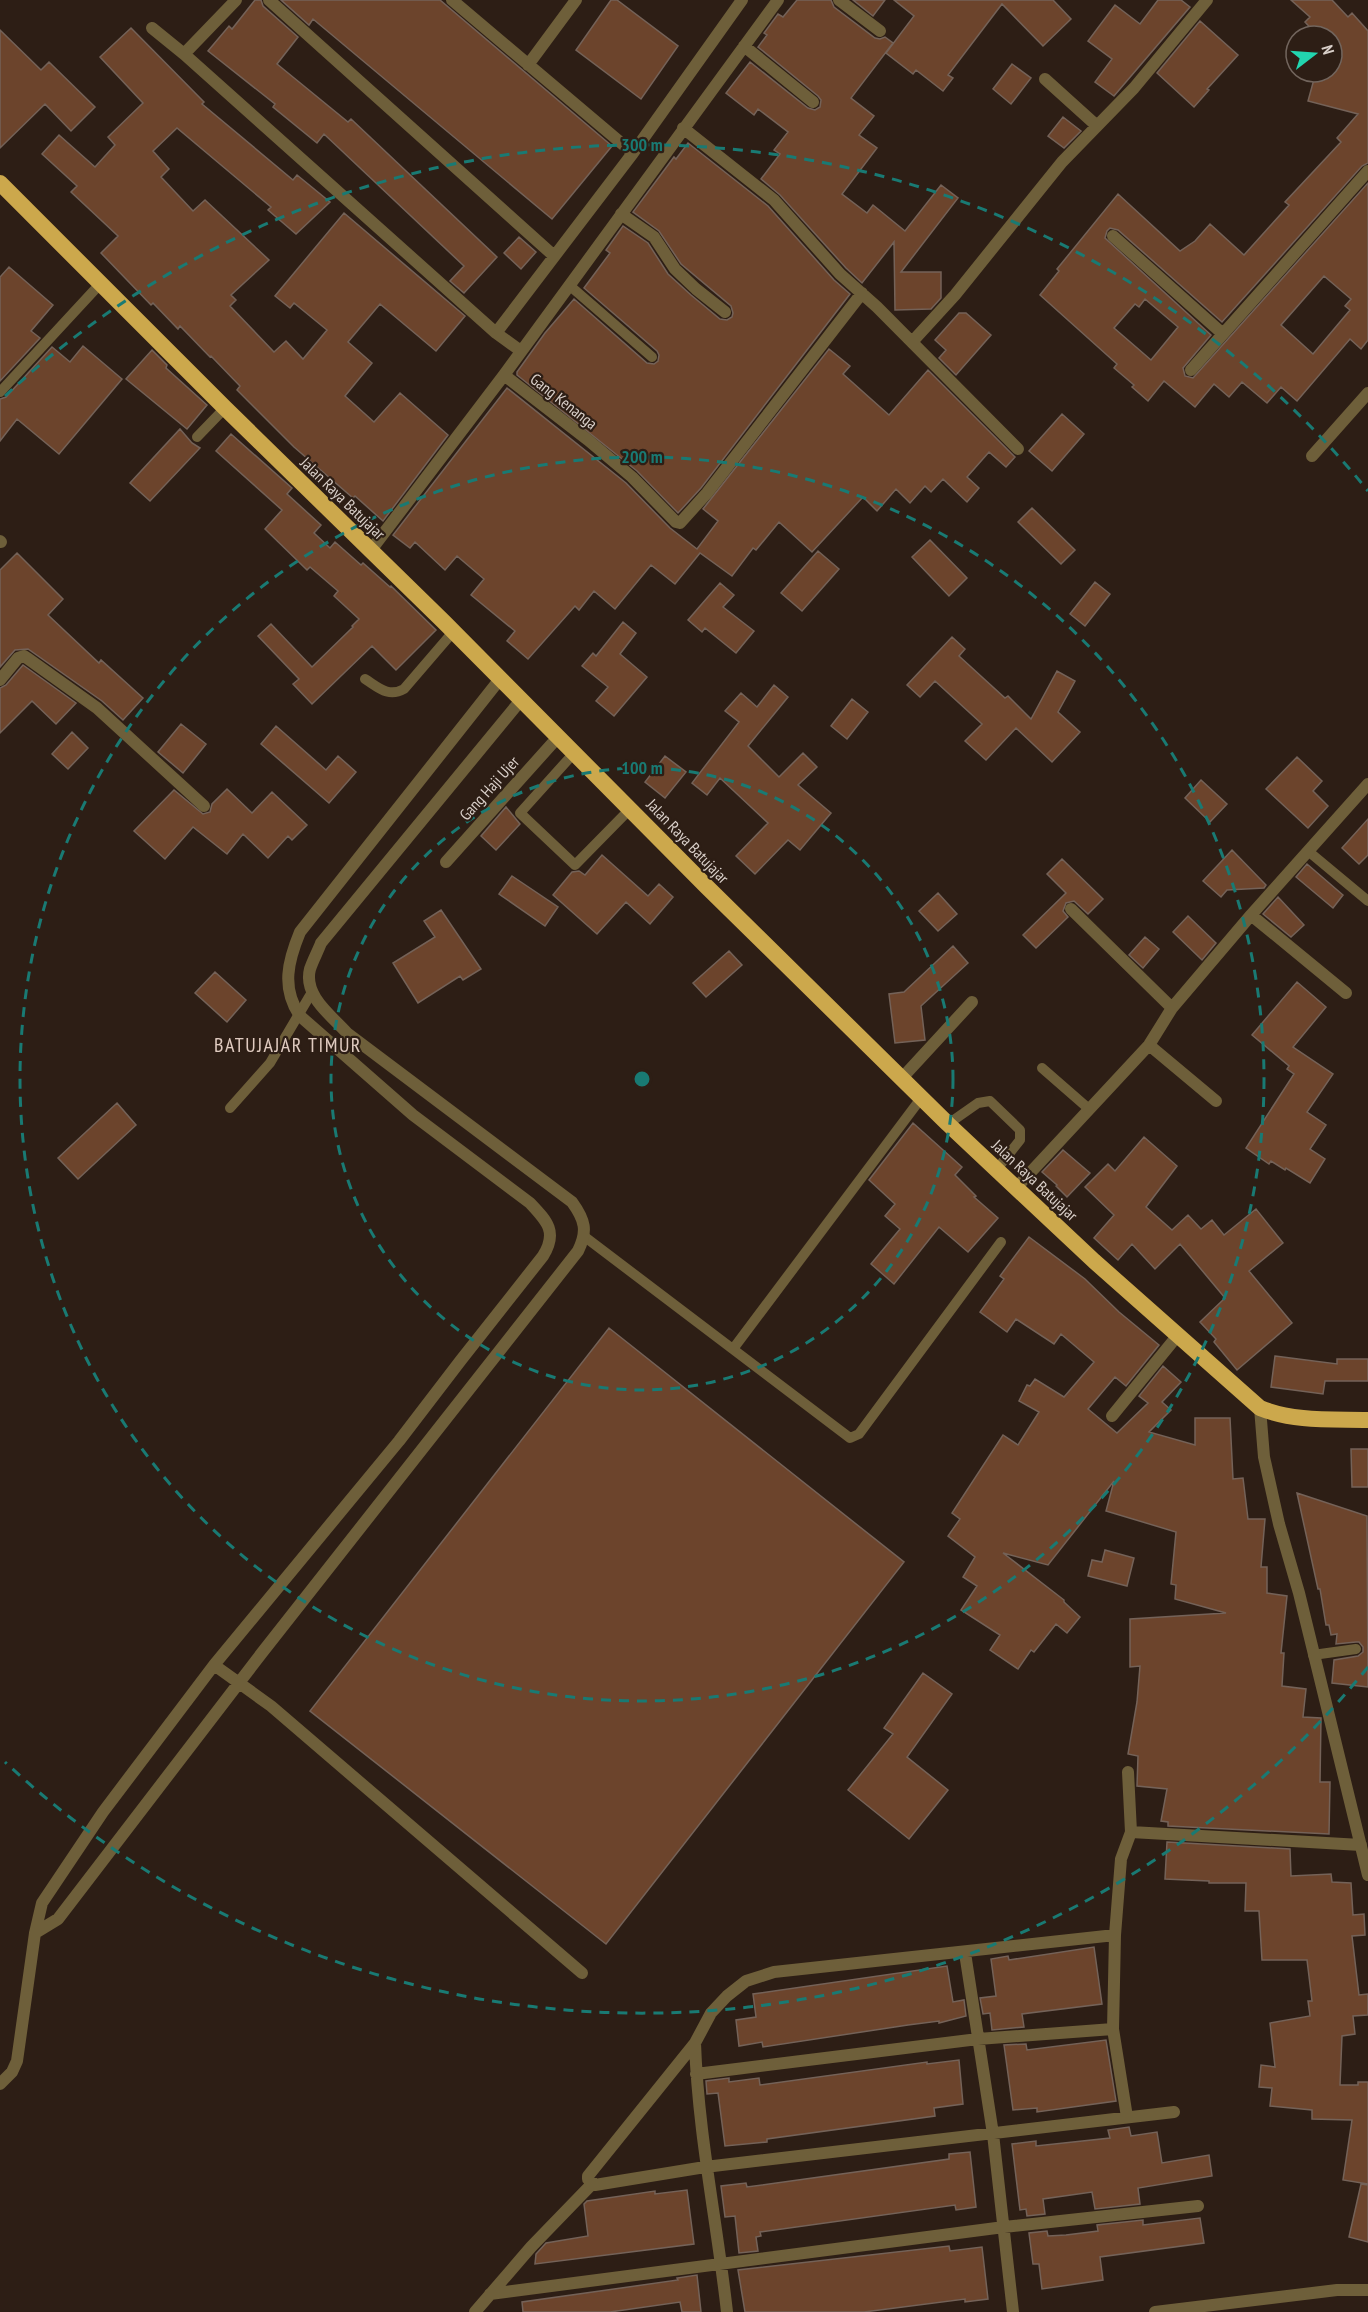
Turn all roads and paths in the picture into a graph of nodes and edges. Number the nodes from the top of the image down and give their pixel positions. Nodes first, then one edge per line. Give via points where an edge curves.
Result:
1 (236, 0) edge
2 (269, 0) edge
3 (452, 0) edge
4 (576, 0) edge
5 (742, 0) edge
6 (778, 0) edge
7 (839, 0) edge
8 (1207, 0) edge
9 (152, 28) dead end
10 (880, 31) dead end
11 (744, 46) junction
12 (184, 54) junction
13 (528, 65) junction
14 (1045, 80) dead end
15 (813, 102) dead end
16 (1097, 126) junction
17 (683, 128) junction
18 (633, 153) junction
19 (1368, 171) edge
20 (0, 183) edge
21 (621, 214) junction
22 (1113, 236) dead end
23 (553, 255) junction
24 (100, 284) junction
25 (569, 285) junction
26 (862, 293) junction
27 (725, 312) dead end
28 (496, 333) junction
29 (1223, 334) junction
30 (912, 342) junction
31 (521, 351) junction
32 (652, 357) dead end
33 (1191, 370) dead end
34 (504, 375) junction
35 (0, 392) edge
36 (1368, 393) edge
37 (225, 408) junction
38 (197, 437) dead end
39 (1018, 449) dead end
40 (1312, 456) dead end
41 (371, 550) junction
42 (453, 632) junction
43 (365, 679) dead end
44 (500, 679) junction
45 (0, 680) edge
46 (521, 700) junction
47 (558, 737) junction
48 (574, 753) junction
49 (1368, 784) edge
50 (204, 806) dead end
51 (631, 808) junction
52 (1308, 851) junction
53 (446, 862) dead end
54 (1368, 901) edge
55 (1071, 909) dead end
56 (1251, 915) junction
57 (312, 992) junction
58 (1346, 993) dead end
59 (972, 1002) dead end
60 (1172, 1008) junction
61 (300, 1016) junction
62 (1149, 1045) junction
63 (1042, 1068) dead end
64 (902, 1078) junction
65 (922, 1098) junction
66 (1216, 1101) dead end
67 (230, 1108) dead end
68 (1089, 1109) junction
69 (948, 1124) junction
70 (997, 1169) junction
71 (1017, 1187) junction
72 (585, 1237) junction
73 (1001, 1242) dead end
74 (1178, 1335) junction
75 (733, 1349) junction
76 (1254, 1403) junction
77 (1112, 1416) dead end
78 (1368, 1419) edge
79 (1356, 1649) dead end
80 (1313, 1655) junction
81 (214, 1665) junction
82 (240, 1683) junction
83 (1128, 1772) dead end
84 (1131, 1832) junction
85 (1361, 1845) junction
86 (1368, 1875) edge
87 (35, 1933) junction
88 (1115, 1935) junction
89 (965, 1953) junction
90 (582, 1973) dead end
91 (1113, 2029) junction
92 (978, 2039) junction
93 (694, 2043) junction
94 (696, 2074) junction
95 (0, 2084) edge
96 (1174, 2112) dead end
97 (1127, 2117) junction
98 (993, 2134) junction
99 (705, 2167) junction
100 (592, 2184) junction
101 (1198, 2206) dead end
102 (1004, 2227) junction
103 (722, 2265) junction
104 (1368, 2290) edge
105 (490, 2294) junction
106 (475, 2312) edge
107 (726, 2312) edge
108 (1013, 2312) edge
109 (1155, 2312) edge

1 - 12 street
2 - 23 street
3 - 13 street
4 - 13 street
5 - 18 street
6 - 11 street
7 - 10 street
8 - 16 street
9 - 12 street
11 - 15 street
11 - 17 street
12 - 28 street
13 - 18 street
14 - 16 street
16 - 30 street via 1062,162
17 - 21 street
17 - 26 street via 774,200
18 - 23 street
19 - 29 street
20 - 24 highway, Jalan Raya Batujajar
21 - 25 street
21 - 27 street via 654,237 675,269
22 - 29 street
23 - 28 street
24 - 35 lane
24 - 37 highway, Jalan Raya Batujajar
25 - 31 street
25 - 32 lane
26 - 30 street
26 - 34 street, Gang Kenanga via 683,521 676,522 632,477
28 - 31 street
29 - 33 street
30 - 39 street
31 - 34 street
34 - 41 street
36 - 40 street
37 - 38 lane
37 - 41 highway, Jalan Raya Batujajar
41 - 42 highway, Jalan Raya Batujajar
42 - 43 lane via 404,689 387,693
42 - 44 highway, Jalan Raya Batujajar
44 - 46 highway, Jalan Raya Batujajar
44 - 61 street via 300,932 290,958 287,982
45 - 50 street via 24,656 97,708
46 - 47 highway, Jalan Raya Batujajar
46 - 57 street via 321,943 309,972
47 - 48 highway, Jalan Raya Batujajar
47 - 53 street, Gang Haji Ujer
48 - 51 highway, Jalan Raya Batujajar
48 - 51 lane via 520,813 575,865
49 - 52 street
51 - 64 highway, Jalan Raya Batujajar
52 - 54 lane
52 - 56 street
55 - 60 street
56 - 58 street
56 - 60 street
57 - 61 lane
57 - 72 street via 347,1033 572,1202
59 - 64 street
60 - 62 street
61 - 67 lane via 270,1063
61 - 81 street via 413,1115 530,1203 546,1220 550,1244 399,1441
62 - 66 street
62 - 68 street
63 - 68 lane
64 - 65 highway, Jalan Raya Batujajar
65 - 69 highway, Jalan Raya Batujajar
65 - 75 lane
68 - 71 street
69 - 70 highway, Jalan Raya Batujajar
69 - 70 lane via 978,1103 990,1101 1020,1130 1020,1140
70 - 71 highway, Jalan Raya Batujajar
71 - 74 highway, Jalan Raya Batujajar
72 - 75 lane
72 - 82 street via 571,1261
73 - 75 lane via 859,1434 850,1438
74 - 76 highway, Jalan Raya Batujajar
74 - 77 street
76 - 78 highway, Jalan Raya Batujajar via 1298,1419
76 - 80 street
79 - 80 lane
80 - 85 street
81 - 82 street
81 - 87 street via 103,1812 42,1903
82 - 87 street via 58,1918
82 - 90 street
83 - 84 street
84 - 85 street
84 - 88 street via 1121,1859
85 - 86 street
87 - 95 street via 17,2061
88 - 89 street
88 - 91 street
89 - 92 street
89 - 93 street via 774,1972 746,1981 711,2013
91 - 92 street
91 - 97 street
92 - 94 street
92 - 98 street
93 - 94 street
93 - 100 street via 588,2176
94 - 99 street
96 - 97 street
97 - 98 street
98 - 99 street
98 - 102 street
99 - 100 street
99 - 103 street
100 - 105 street
101 - 102 street
102 - 103 street
102 - 108 street
103 - 105 street
103 - 107 street
104 - 109 street via 1337,2290
105 - 106 street

